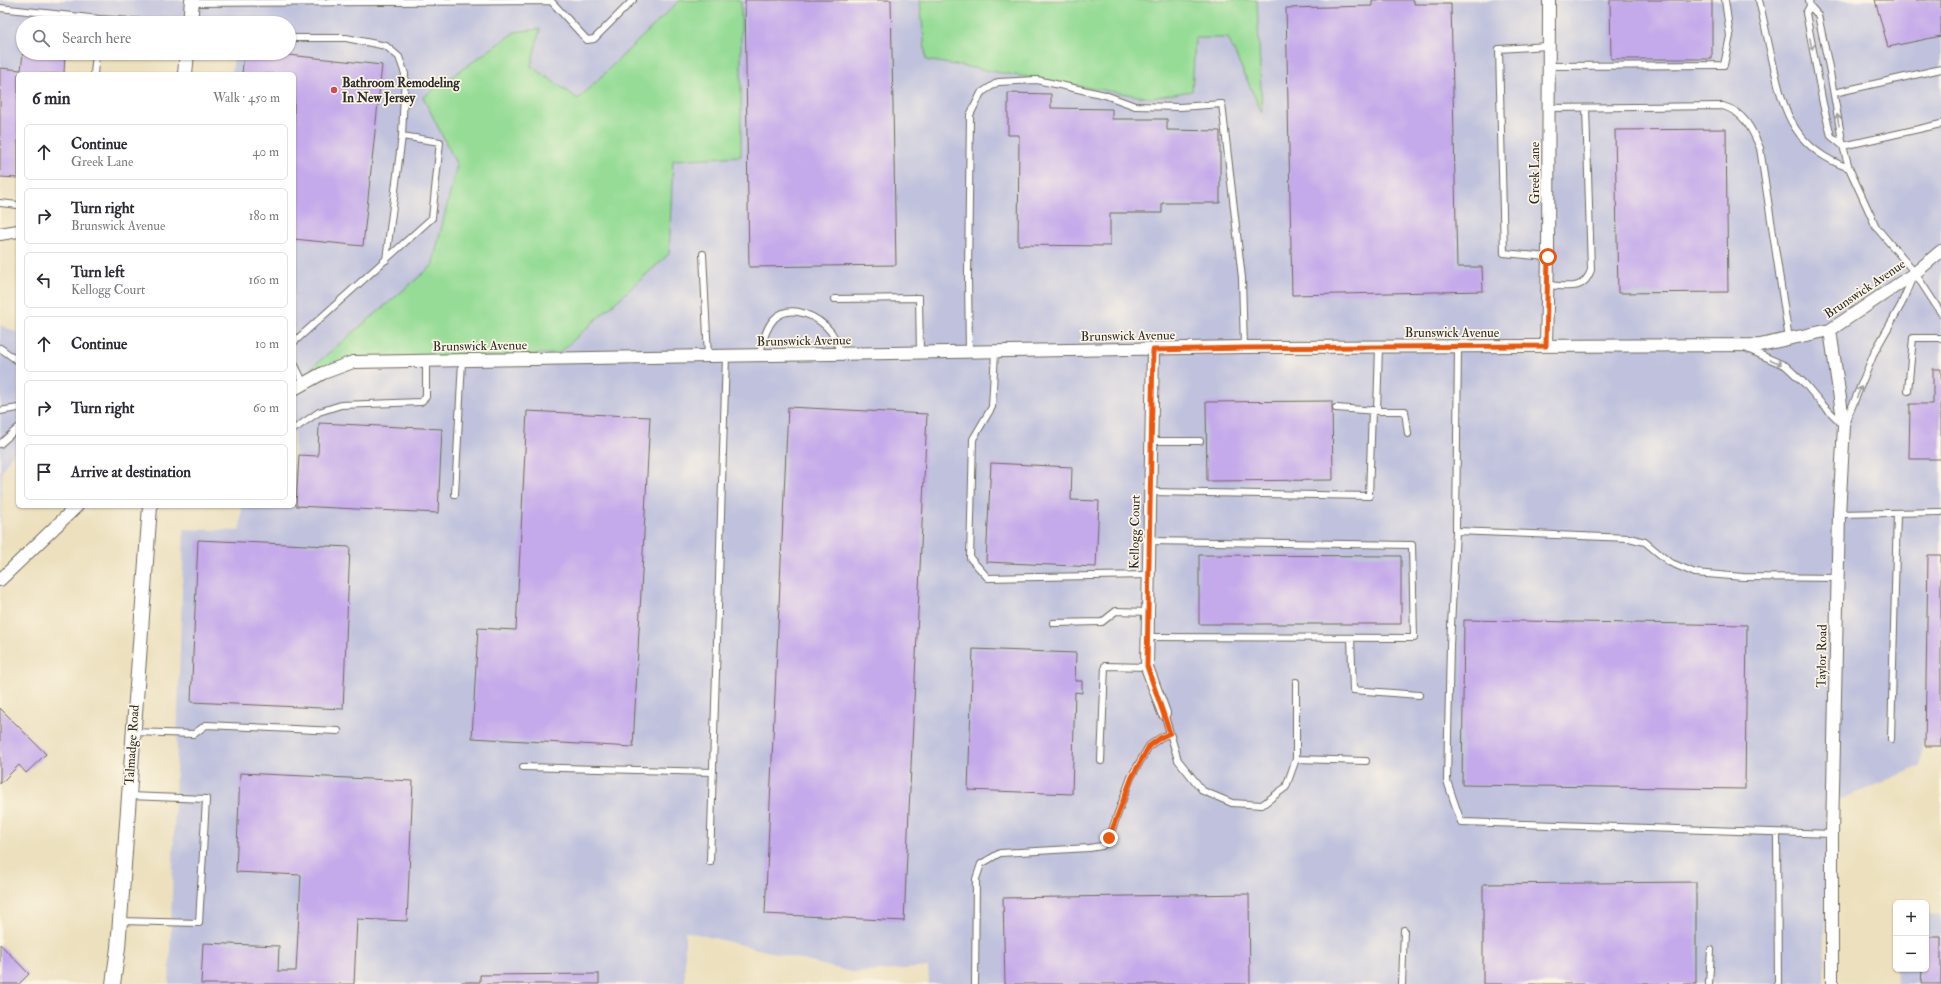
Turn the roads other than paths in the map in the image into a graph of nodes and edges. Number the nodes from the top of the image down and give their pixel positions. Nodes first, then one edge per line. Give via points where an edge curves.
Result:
1 (633, 0) edge
2 (1549, 0) edge
3 (1725, 0) edge
4 (1759, 0) edge
5 (192, 1) edge
6 (376, 1) edge
7 (486, 1) edge
8 (552, 1) edge
9 (1809, 3) edge
10 (0, 8) edge
11 (61, 16) edge
12 (191, 16) edge
13 (296, 38) edge
14 (1549, 46) junction
15 (95, 60) edge
16 (186, 60) edge
17 (1549, 66) junction
18 (1941, 69) edge
19 (94, 72) edge
20 (185, 72) edge
21 (1834, 93) junction
22 (1549, 108) junction
23 (1586, 108) junction
24 (1941, 124) edge
25 (402, 136) junction
26 (1843, 146) junction
27 (1849, 168) junction
28 (0, 204) edge
29 (16, 205) edge
30 (16, 231) edge
31 (0, 234) edge
32 (1941, 251) edge
33 (703, 254) dead end
34 (1548, 257) junction
35 (386, 260) junction
36 (1915, 273) junction
37 (1548, 285) junction
38 (835, 299) dead end
39 (1941, 313) edge
40 (1830, 330) junction
41 (1941, 338) edge
42 (1789, 339) junction
43 (296, 340) edge
44 (1546, 346) junction
45 (1740, 346) junction
46 (1379, 347) junction
47 (1458, 347) junction
48 (0, 348) edge
49 (1244, 348) junction
50 (1153, 350) junction
51 (969, 352) junction
52 (995, 352) junction
53 (920, 353) junction
54 (841, 354) junction
55 (726, 356) junction
56 (759, 356) junction
57 (708, 357) junction
58 (16, 360) edge
59 (426, 361) junction
60 (462, 361) junction
61 (296, 372) edge
62 (299, 386) edge
63 (1908, 391) dead end
64 (16, 408) edge
65 (1336, 408) dead end
66 (0, 411) edge
67 (1374, 411) junction
68 (1844, 426) junction
69 (296, 428) edge
70 (16, 430) edge
71 (1408, 434) dead end
72 (1151, 441) junction
73 (1200, 441) dead end
74 (0, 444) edge
75 (1150, 492) junction
76 (455, 494) dead end
77 (75, 508) edge
78 (150, 508) edge
79 (1941, 512) edge
80 (1897, 513) junction
81 (1839, 514) junction
82 (1456, 531) junction
83 (1149, 540) junction
84 (1148, 575) junction
85 (1838, 578) junction
86 (0, 580) edge
87 (1148, 612) junction
88 (1053, 623) dead end
89 (1147, 637) junction
90 (1351, 638) junction
91 (1147, 666) junction
92 (1296, 682) dead end
93 (1419, 695) dead end
94 (1164, 713) joint
95 (338, 731) dead end
96 (133, 732) junction
97 (1170, 733) junction
98 (1891, 739) dead end
99 (1296, 759) junction
100 (1101, 761) dead end
101 (1366, 761) dead end
102 (523, 767) dead end
103 (713, 772) junction
104 (128, 796) junction
105 (1777, 833) junction
106 (1832, 834) junction
107 (710, 862) dead end
108 (120, 921) junction
109 (1404, 930) dead end
110 (1711, 950) dead end
111 (112, 984) edge
112 (975, 984) edge
113 (1402, 984) edge
114 (1709, 984) edge
115 (1778, 984) edge
116 (1832, 984) edge

1 - 8 lane via 594,39 587,40
2 - 14 street, Greek Lane
3 - 17 lane via 1730,36 1724,64
4 - 27 lane via 1780,96 1787,115 1809,145 1832,162
5 - 6 lane
5 - 12 street
6 - 7 lane
7 - 8 lane
9 - 21 lane via 1818,15
9 -> 26 lane via 1806,13 1823,104 1831,136
10 - 11 lane
13 - 25 lane via 346,38 386,46 399,57 405,74
14 - 17 street, Greek Lane
14 - 34 lane via 1499,49 1504,254
15 - 19 lane
16 - 20 street
17 - 22 street, Greek Lane
18 - 21 lane
26 -> 21 lane
22 - 23 lane
22 - 34 street, Greek Lane
23 - 37 lane via 1591,270 1588,279 1578,286
23 - 42 lane via 1723,106 1733,109 1744,118 1760,148
24 - 26 lane
25 - 35 lane
25 - 35 lane via 440,142 432,218
26 - 27 lane
27 - 36 lane via 1876,227
28 - 29 lane
30 - 31 street
32 - 36 street, Brunswick Avenue
33 - 57 lane
34 - 37 street, Greek Lane
35 - 43 lane
36 - 39 lane
36 - 40 street, Brunswick Avenue
68 -> 36 lane via 1875,351 1901,305
37 - 44 street, Greek Lane
38 - 53 lane via 919,298
40 - 42 street, Brunswick Avenue
40 - 68 street, Taylor Road
41 - 63 lane via 1913,338
42 - 45 street, Brunswick Avenue
44 - 45 street, Brunswick Avenue
44 - 47 street, Brunswick Avenue
45 -> 68 lane via 1786,366
46 - 47 street, Brunswick Avenue
46 - 49 street, Brunswick Avenue
46 - 67 lane
47 - 82 lane
48 - 58 lane
49 - 50 street, Brunswick Avenue
49 - 51 lane via 1242,278 1222,104 1180,107 1135,106 1105,95 1038,80 998,82 981,93 970,115
50 - 52 street, Brunswick Avenue
50 - 72 street, Kellogg Court
51 - 52 street, Brunswick Avenue
51 - 53 street, Brunswick Avenue
52 - 84 lane via 992,406 973,439 970,558 988,578
53 - 54 street, Brunswick Avenue
54 - 56 street, Brunswick Avenue
54 - 56 lane via 835,338 825,326 816,318 794,311 782,313 775,318 767,329
55 - 56 street, Brunswick Avenue
55 - 57 street, Brunswick Avenue
55 - 103 lane
57 - 60 street, Brunswick Avenue
59 - 60 street, Brunswick Avenue
59 - 62 street, Brunswick Avenue via 353,362 323,373
59 - 69 lane via 426,397 421,402 341,404 319,412
60 - 76 lane
61 - 62 lane
64 - 66 lane
65 - 67 lane
67 - 71 lane via 1405,411
67 - 75 lane via 1369,496
68 - 81 street, Taylor Road
70 - 74 lane
72 - 73 lane
72 - 75 street, Kellogg Court
75 - 83 street, Kellogg Court
77 - 86 street
78 - 96 street, Talmadge Road
79 - 80 lane
80 - 81 lane
80 - 98 lane
81 - 85 street, Taylor Road
82 - 85 lane via 1629,538 1645,542 1669,562 1695,572 1743,577
82 - 105 lane via 1447,781 1461,822
83 - 84 street, Kellogg Court
83 - 90 lane via 1412,544 1414,638
84 - 87 street, Kellogg Court
85 - 106 street, Taylor Road
87 - 88 lane via 1116,611 1102,622
87 - 89 street, Kellogg Court
89 - 90 lane
89 - 91 street, Kellogg Court
90 - 93 lane via 1353,690
91 - 94 street, Kellogg Court
91 - 100 lane via 1105,666
92 - 99 lane
94 - 97 lane
95 - 96 lane via 206,725 194,734
96 - 104 street, Talmadge Road
97 - 99 lane via 1178,760 1203,791 1232,803 1262,805 1286,787
97 - 112 lane via 1149,746 1132,777 1109,838 1102,846 1000,853 981,864 976,879
99 - 101 lane
102 - 103 lane
103 - 107 lane
104 - 108 street, Talmadge Road
104 - 108 lane via 206,799 199,923
105 - 106 lane
105 - 115 lane
106 - 116 street, Taylor Road
108 - 111 street, Talmadge Road
109 - 113 lane
110 - 114 lane

